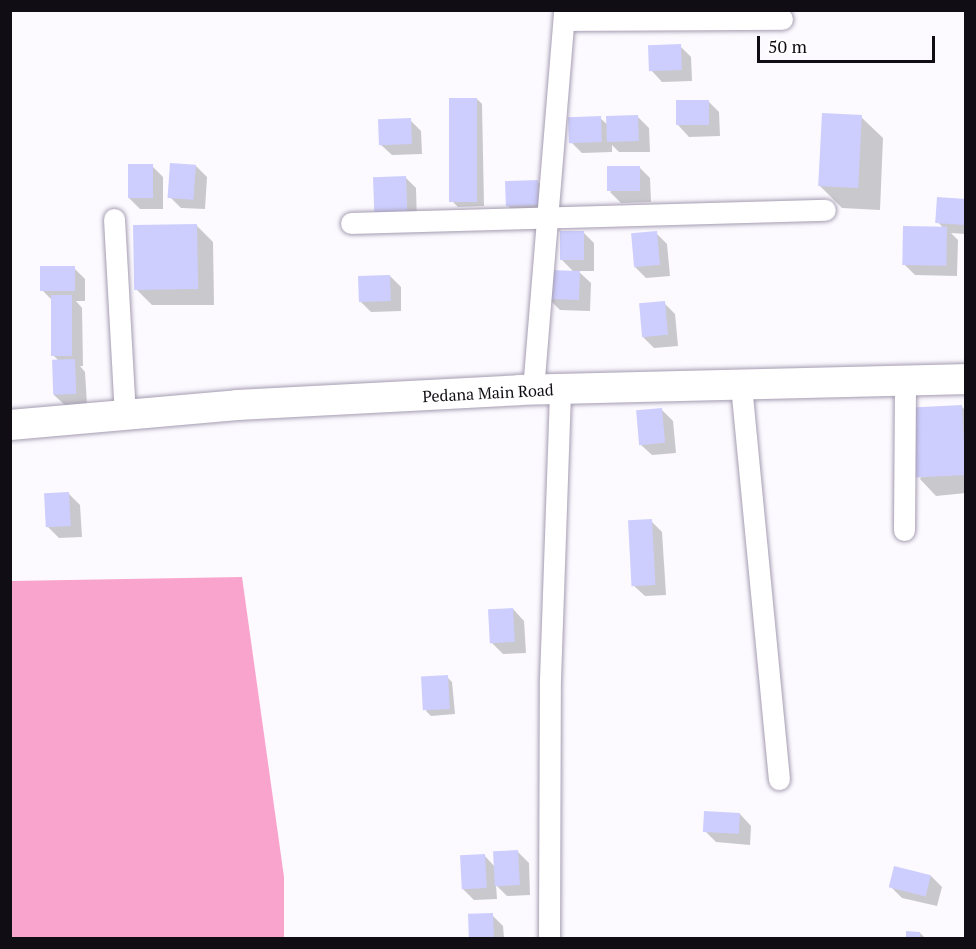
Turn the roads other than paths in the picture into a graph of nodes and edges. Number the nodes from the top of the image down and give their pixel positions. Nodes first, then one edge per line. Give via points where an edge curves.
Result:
1 (564, 15) edge
2 (782, 20) dead end
3 (825, 210) dead end
4 (114, 219) dead end
5 (547, 219) junction
6 (351, 223) dead end
7 (966, 379) edge
8 (904, 380) junction
9 (741, 385) junction
10 (547, 390) junction
11 (125, 415) junction
12 (10, 425) edge
13 (904, 530) dead end
14 (779, 779) dead end
15 (549, 939) edge

1 - 2 street
1 - 5 street
3 - 5 street
4 - 11 street
5 - 6 street
5 - 10 street
7 - 8 main road, Pedana Main Road
8 - 9 main road, Pedana Main Road
8 - 13 street
9 - 10 main road, Pedana Main Road
9 - 14 street
10 - 11 main road, Pedana Main Road via 237,405
10 - 15 street
11 - 12 main road, Pedana Main Road

